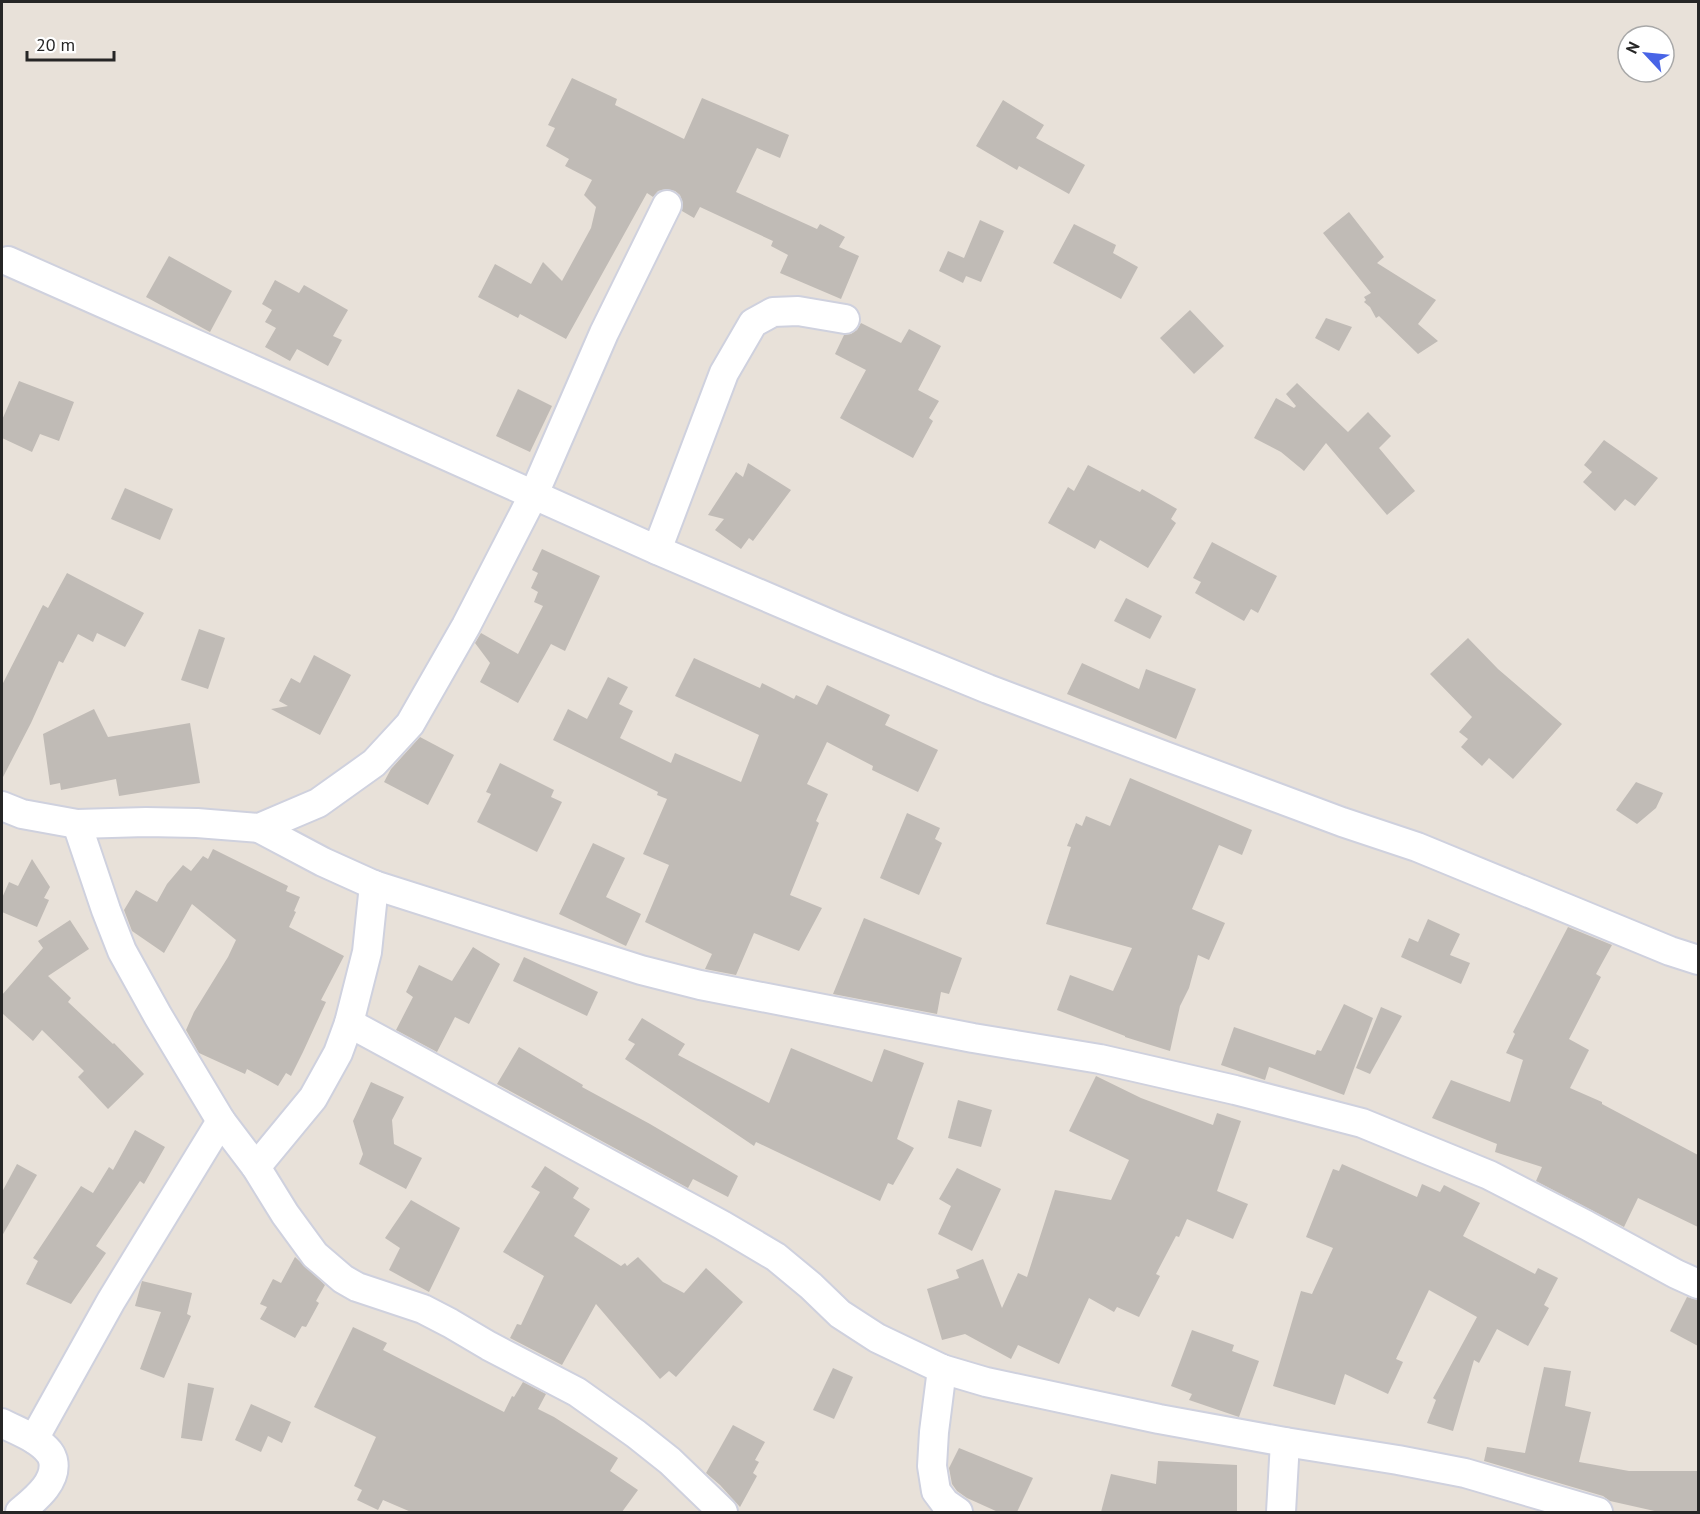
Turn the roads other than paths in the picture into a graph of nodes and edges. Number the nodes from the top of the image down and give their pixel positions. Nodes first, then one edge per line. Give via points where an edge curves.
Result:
1 (667, 205) dead end
2 (8, 261) dead end
3 (845, 319) dead end
4 (534, 494) junction
5 (657, 550) junction
6 (2, 806) edge
7 (77, 824) junction
8 (259, 828) junction
9 (374, 885) junction
10 (1698, 960) edge
11 (349, 1023) junction
12 (221, 1121) junction
13 (256, 1167) junction
14 (1698, 1284) edge
15 (942, 1369) junction
16 (2, 1423) edge
17 (34, 1440) junction
18 (1285, 1442) junction
19 (20, 1512) edge
20 (723, 1512) edge
21 (958, 1512) edge
22 (1281, 1512) edge
23 (1598, 1512) edge

1 - 4 street via 604,333
2 - 4 street
3 - 5 street via 798,311 773,312 753,323 724,373
4 - 5 street
4 - 8 street via 411,724 374,763 318,803
5 - 10 street via 988,689 1417,847
6 - 7 street via 22,814
7 - 8 street via 196,823
7 - 12 street via 122,951
8 - 9 street
9 - 11 street via 367,952
9 - 14 street via 700,986 1100,1059 1362,1123 1489,1175
11 - 13 street via 338,1053 313,1098
11 - 15 street via 722,1225 776,1257 840,1314 877,1338
12 - 13 street
12 - 17 street via 111,1301
13 - 20 street via 315,1255 343,1280 423,1309 577,1392 670,1461
15 - 18 street via 1043,1395
15 - 21 street via 932,1466 936,1491
16 - 17 street
17 - 19 street via 51,1453 55,1468 38,1497
18 - 22 street
18 - 23 street via 1465,1473

